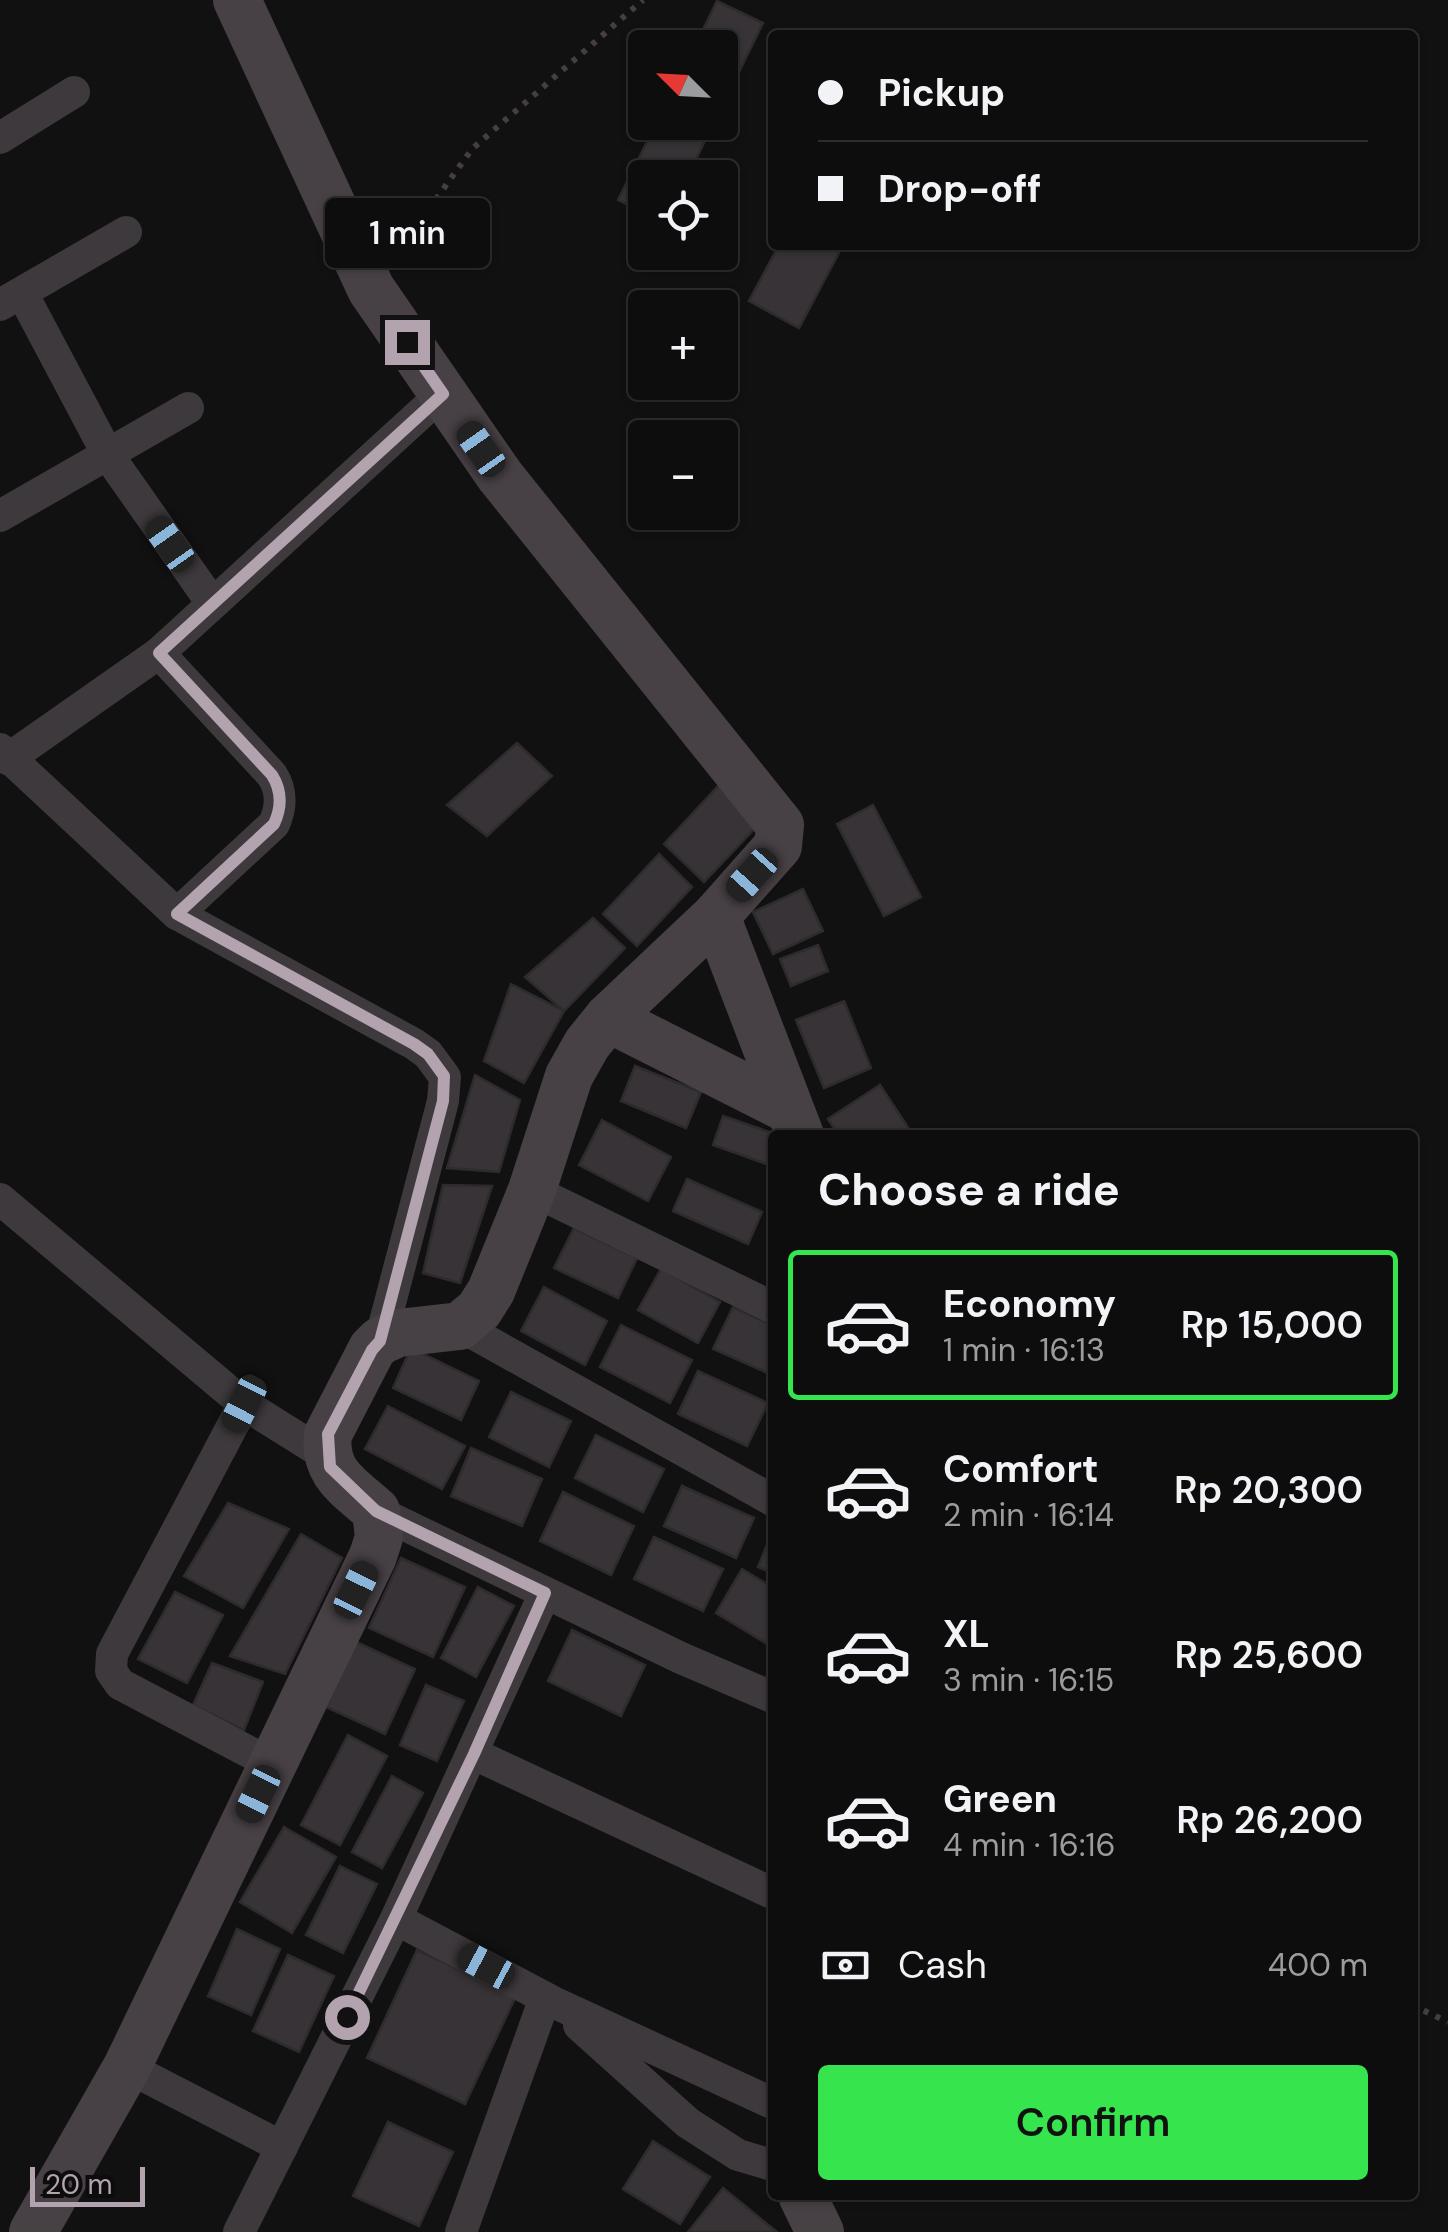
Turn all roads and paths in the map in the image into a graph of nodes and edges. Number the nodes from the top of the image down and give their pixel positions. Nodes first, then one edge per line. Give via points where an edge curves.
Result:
1 (237, 0) edge
2 (643, 0) edge
3 (74, 92) dead end
4 (0, 138) edge
5 (126, 232) dead end
6 (370, 290) junction
7 (11, 299) edge
8 (443, 394) junction
9 (188, 408) dead end
10 (108, 456) junction
11 (0, 516) edge
12 (212, 603) junction
13 (159, 653) junction
14 (4, 754) edge
15 (177, 914) junction
16 (716, 916) junction
17 (608, 1018) junction
18 (794, 1122) edge
19 (532, 1190) junction
20 (0, 1199) edge
21 (768, 1305) edge
22 (460, 1326) junction
23 (380, 1341) junction
24 (244, 1404) junction
25 (328, 1456) junction
26 (768, 1498) edge
27 (376, 1511) junction
28 (545, 1593) junction
29 (768, 1695) edge
30 (474, 1754) junction
31 (272, 1764) junction
32 (768, 1891) edge
33 (396, 1919) junction
34 (549, 2000) junction
35 (1418, 2007) edge
36 (1448, 2022) edge
37 (127, 2067) junction
38 (768, 2101) edge
39 (282, 2147) junction
40 (768, 2164) edge
41 (804, 2200) edge
42 (33, 2232) edge
43 (239, 2232) edge
44 (461, 2232) edge
45 (820, 2232) edge

1 - 6 street
2 - 6 path via 472,149
3 - 4 street
5 - 7 street
6 - 8 street
7 - 10 street
8 - 12 street
8 - 16 street via 500,476 780,824 778,846
9 - 10 street
10 - 11 street
10 - 12 street
12 - 13 street
13 - 14 street
13 - 15 street via 272,775 280,810 274,824
14 - 15 street
15 - 23 street via 414,1044 444,1076
16 - 17 street
16 - 18 street
17 - 18 street
17 - 19 street via 569,1076
19 - 21 street
19 - 22 street via 491,1291
20 - 24 street
22 - 23 street
22 - 26 street
23 - 25 street via 328,1434
24 - 25 street
24 - 31 street via 112,1654 112,1672 120,1684
25 - 27 street via 330,1467
27 - 28 street
27 - 31 street via 373,1556
28 - 29 street
28 - 30 street
30 - 32 street
30 - 33 street
31 - 37 street
33 - 34 street
33 - 39 street
34 - 38 street
34 - 40 street via 688,2122 738,2155
34 - 44 street
35 - 36 path
37 - 39 street
37 - 42 street
39 - 43 street
41 - 45 street

